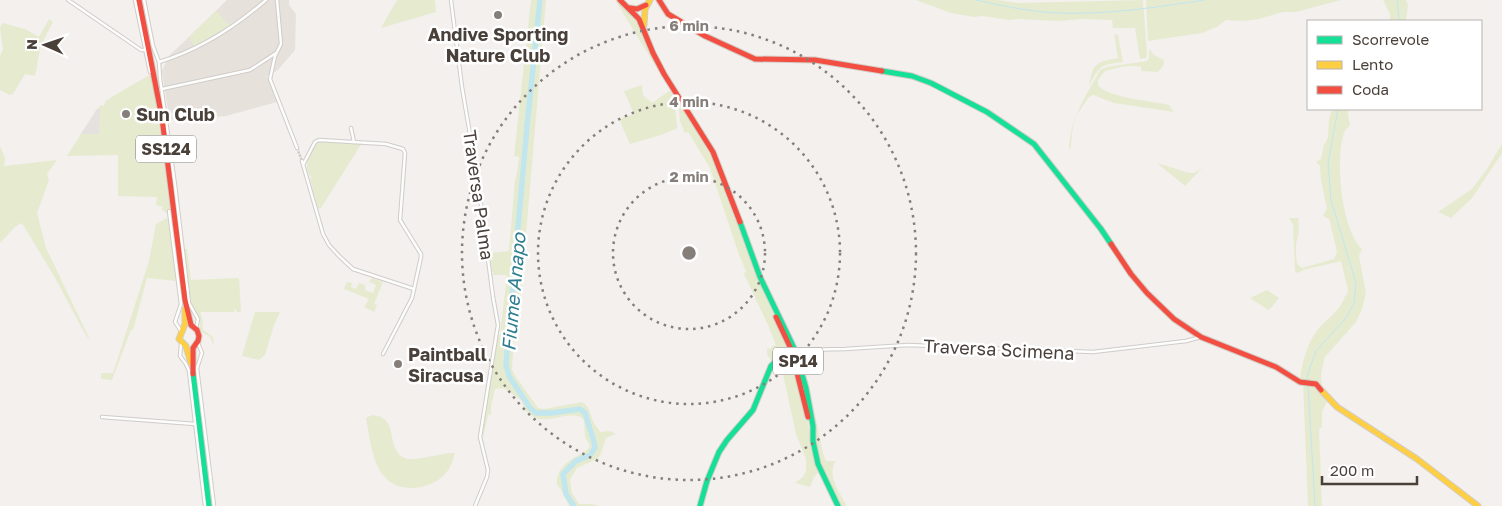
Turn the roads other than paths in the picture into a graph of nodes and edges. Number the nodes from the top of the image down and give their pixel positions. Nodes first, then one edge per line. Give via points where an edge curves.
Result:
1 (68, 0) edge
2 (135, 0) edge
3 (139, 0) edge
4 (144, 0) edge
5 (266, 0) edge
6 (277, 0) edge
7 (451, 0) edge
8 (620, 0) edge
9 (659, 1) edge
10 (649, 2) edge
11 (626, 7) junction
12 (644, 29) junction
13 (145, 50) junction
14 (277, 52) junction
15 (159, 62) junction
16 (150, 72) dead end
17 (162, 89) junction
18 (351, 128) dead end
19 (354, 142) junction
20 (297, 148) tunnel mouth
21 (302, 161) tunnel mouth
22 (303, 165) junction
23 (169, 211) dead end
24 (414, 289) junction
25 (768, 295) junction
26 (184, 300) junction
27 (194, 328) junction
28 (782, 328) junction
29 (183, 330) junction
30 (1201, 338) junction
31 (184, 344) junction
32 (196, 344) junction
33 (795, 350) junction
34 (180, 351) junction
35 (383, 354) dead end
36 (789, 357) junction
37 (193, 374) junction
38 (806, 388) junction
39 (102, 417) dead end
40 (195, 424) junction
41 (812, 432) junction
42 (205, 506) edge
43 (209, 506) edge
44 (214, 506) edge
45 (475, 506) edge
46 (700, 506) edge
47 (838, 506) edge
48 (1478, 506) edge

1 - 13 street
2 - 13 street
3 - 26 main road, SS124 via 162,118
4 - 15 street
5 - 15 street via 216,37 181,56
6 - 14 street via 281,44
7 - 45 street, Traversa Palma via 493,298 499,321 480,436 488,470
8 - 11 main road
9 - 10 main road
9 - 30 main road via 668,14 705,36 756,59 815,60 912,76 987,112 1034,144 1101,229 1139,284 1174,319
10 - 11 main road via 637,9
10 - 12 main road via 643,15
11 - 12 main road
12 - 25 main road, SP14 via 664,74 720,167
13 - 16 street
14 - 17 street via 250,70
14 - 20 street via 270,79
15 - 17 street
17 - 27 street via 189,303 198,319
18 - 19 street
19 - 22 street via 318,141
19 - 24 street via 386,144 402,148 405,152 400,220 421,254
21 - 22 street
22 - 24 street via 329,245 353,269
23 - 29 street via 181,304 175,322
24 - 35 street
25 - 28 main road, SP14
25 - 33 main road, SP14
26 - 27 main road
26 - 29 main road
27 - 29 main road
27 - 32 main road via 199,336
28 - 33 street
28 - 36 main road, SP14
29 - 31 main road via 179,337
30 - 33 street, Traversa Scimena via 1093,352 950,345
30 - 48 main road via 1270,364 1303,383 1316,384 1337,407 1417,459
31 - 32 main road
31 - 34 street
31 - 34 street
31 - 37 main road
32 - 37 main road
32 - 44 street via 202,353 197,368
33 - 36 main road
33 - 38 main road, SP14
34 - 40 street via 188,371
36 - 38 main road via 796,360
36 - 41 main road, SP14
36 - 46 main road via 778,359 771,366 753,410 722,446
37 - 43 main road
38 - 41 main road, SP14
39 - 40 street
40 - 42 street
41 - 47 main road, SP14 via 818,464

